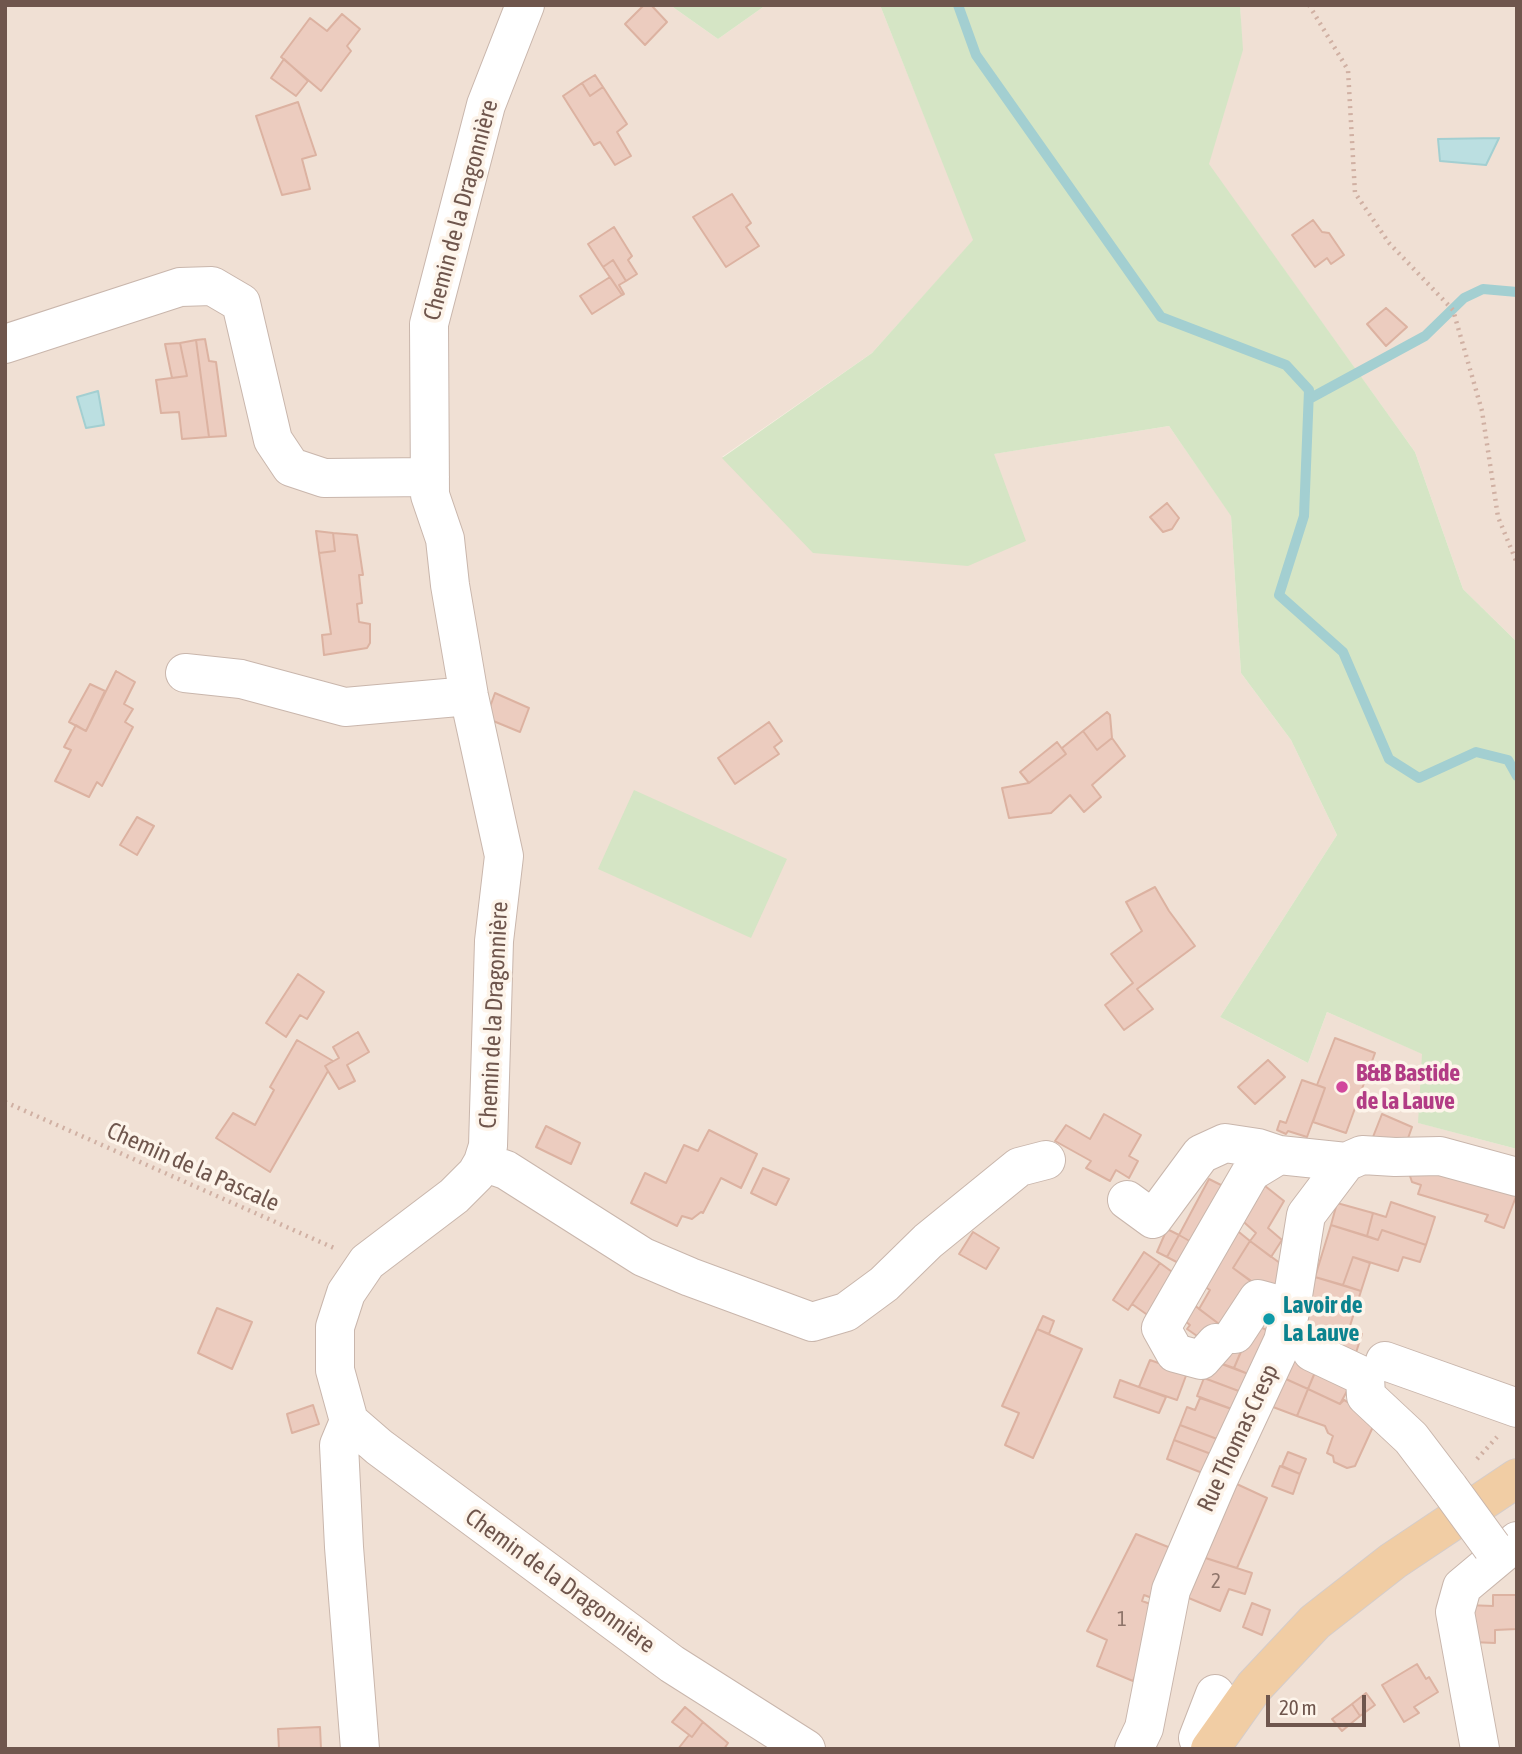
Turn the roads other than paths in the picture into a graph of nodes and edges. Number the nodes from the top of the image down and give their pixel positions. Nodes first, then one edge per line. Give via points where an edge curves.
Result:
1 (525, 5) edge
2 (5, 344) edge
3 (430, 477) junction
4 (185, 673) dead end
5 (469, 696) junction
6 (1046, 1160) dead end
7 (1346, 1161) junction
8 (483, 1162) junction
9 (1265, 1164) junction
10 (1517, 1177) edge
11 (1127, 1200) dead end
12 (1295, 1336) junction
13 (1385, 1361) dead end
14 (349, 1421) junction
15 (1508, 1421) edge
16 (1517, 1478) edge
17 (1504, 1544) edge
18 (1160, 1641) junction
19 (1216, 1694) dead end
20 (360, 1749) edge
21 (806, 1749) edge
22 (1134, 1749) edge
23 (1154, 1749) edge
24 (1202, 1749) edge
25 (1210, 1749) edge
26 (1480, 1749) edge

1 - 3 street, Chemin de la Dragonnière via 486,105 429,324
2 - 3 street via 180,287 212,286 241,303 273,440 290,467 324,478
3 - 5 street, Chemin de la Dragonnière via 430,495 445,539
4 - 5 street via 240,679 345,707
5 - 8 street, Chemin de la Dragonnière via 504,856 494,941 488,1146
6 - 8 street via 1019,1167 846,1312 812,1322 643,1257 506,1170
7 - 9 street
7 - 10 street via 1363,1155 1440,1156
7 - 12 street, Rue Thomas Cresp via 1306,1214
8 - 14 street, Chemin de la Dragonnière via 454,1196 367,1262 346,1293 335,1326 335,1370
9 - 11 street via 1258,1148 1225,1143 1201,1154 1153,1219
9 - 12 street via 1161,1328 1175,1353 1201,1360 1226,1339 1258,1299
12 - 17 street, bridge via 1365,1377 1366,1396 1411,1438 1450,1488
12 - 18 street, Rue Thomas Cresp via 1181,1566
13 - 15 street
14 - 20 street via 339,1444
14 - 21 street, Chemin de la Dragonnière via 672,1664
16 - 25 main road via 1393,1561 1315,1622 1254,1687
17 - 26 street via 1462,1587 1455,1612
18 - 22 street via 1144,1728
18 - 23 street via 1166,1703
19 - 24 street via 1198,1738

